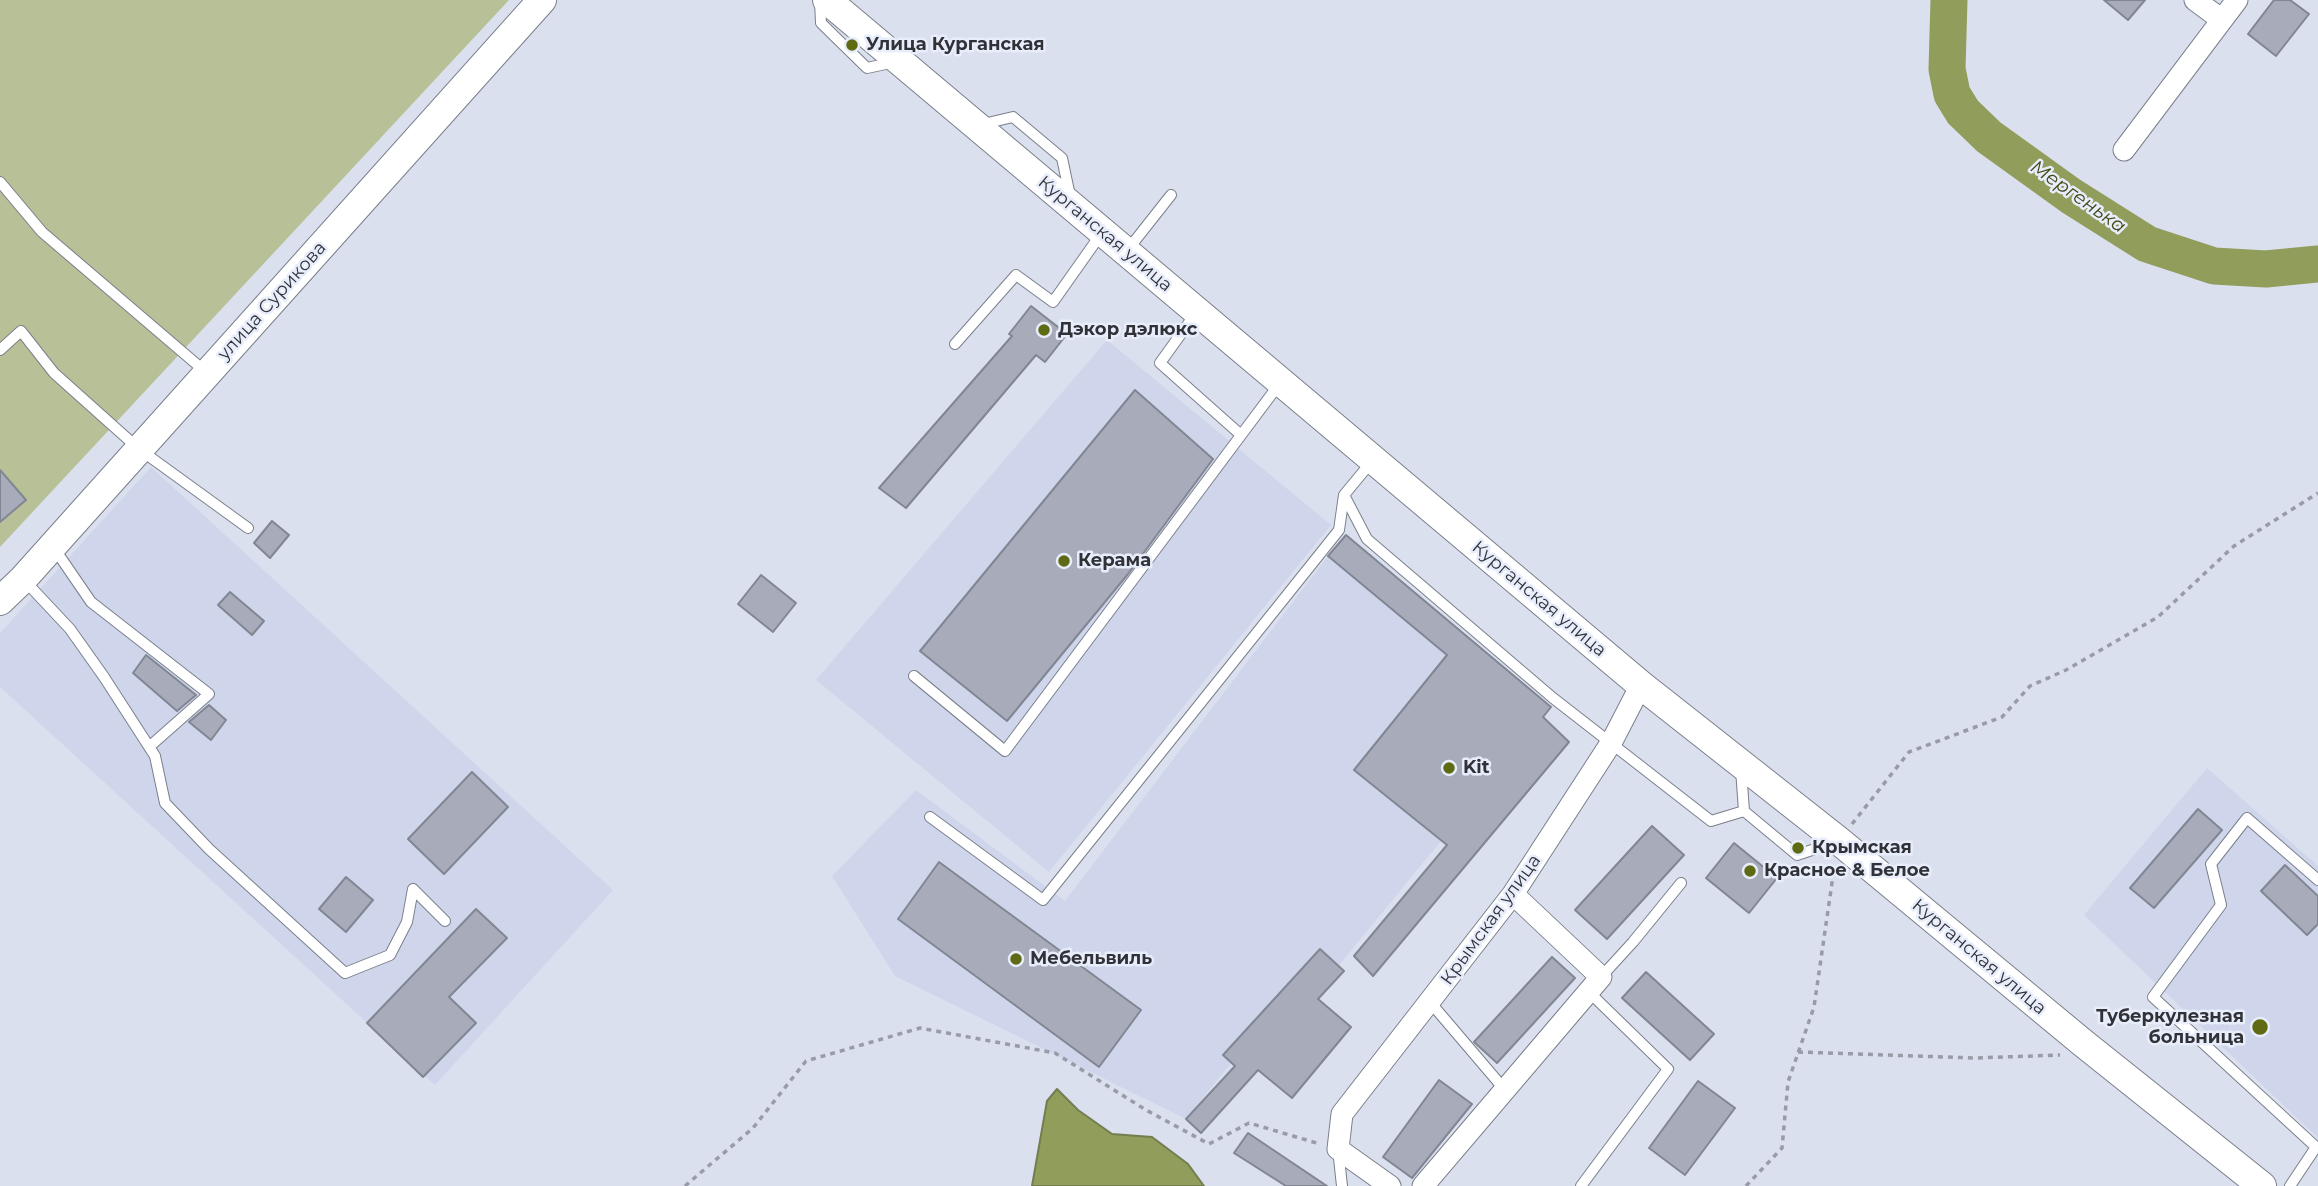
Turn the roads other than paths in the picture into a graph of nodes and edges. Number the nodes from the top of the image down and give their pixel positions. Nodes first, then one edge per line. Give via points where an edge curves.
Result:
1 (542, 0) edge
2 (820, 0) edge
3 (827, 0) edge
4 (2195, 0) edge
5 (2237, 0) edge
6 (2222, 20) junction
7 (899, 61) junction
8 (2124, 150) dead end
9 (0, 182) edge
10 (1171, 195) dead end
11 (1103, 232) junction
12 (1126, 251) junction
13 (1197, 311) junction
14 (955, 344) dead end
15 (0, 350) edge
16 (207, 373) junction
17 (1281, 382) junction
18 (1241, 435) junction
19 (139, 449) junction
20 (1373, 460) junction
21 (1344, 495) junction
22 (248, 528) dead end
23 (52, 546) junction
24 (23, 579) junction
25 (0, 601) edge
26 (914, 676) dead end
27 (1641, 685) junction
28 (1611, 743) junction
29 (149, 747) junction
30 (1740, 763) junction
31 (1744, 811) junction
32 (930, 817) dead end
33 (1839, 841) junction
34 (2318, 880) edge
35 (1681, 883) dead end
36 (1513, 894) junction
37 (445, 921) dead end
38 (1595, 985) junction
39 (1430, 1002) junction
40 (1505, 1090) junction
41 (1338, 1149) junction
42 (1342, 1186) edge
43 (1390, 1186) edge
44 (1423, 1186) edge
45 (1581, 1186) edge
46 (2262, 1186) edge
47 (2290, 1186) edge

1 - 16 main road, улица Сурикова
2 - 7 lane via 821,23 867,68
3 - 7 main road, Курганская улица
4 - 6 street
5 - 6 street
6 - 8 street
7 - 11 main road, Курганская улица
9 - 16 lane via 43,232
10 - 12 lane
11 - 12 main road, Курганская улица
11 - 14 lane via 1053,302 1016,275
12 - 13 main road, Курганская улица
13 - 17 main road, Курганская улица
13 - 18 lane via 1160,363
15 - 19 lane via 21,331 54,373
16 - 19 main road, улица Сурикова
17 - 18 lane
17 - 20 main road, Курганская улица
18 - 26 lane via 1005,751
19 - 22 lane
19 - 23 main road, улица Сурикова
20 - 21 lane
20 - 27 main road, Курганская улица
21 - 28 lane via 1367,539
21 - 32 lane via 1339,530 1043,900
23 - 24 main road, улица Сурикова
23 - 29 lane via 91,601 209,694
24 - 25 main road, улица Сурикова
24 - 29 lane via 70,629
27 - 28 street, Крымская улица
27 - 30 main road, Курганская улица
28 - 31 lane via 1711,821
28 - 36 street, Крымская улица
29 - 37 lane via 165,803 345,974 390,955 407,922 413,889
30 - 31 lane
30 - 33 main road, Курганская улица
31 - 33 lane via 1797,855
33 - 46 main road, Курганская улица
34 - 47 lane via 2247,818 2211,864 2221,905 2153,997 2316,1147
35 - 38 lane
36 - 38 street
36 - 39 street, Крымская улица
38 - 40 street
38 - 45 lane via 1668,1069
39 - 40 lane
39 - 41 street, Крымская улица via 1342,1114
40 - 44 street
41 - 42 lane
41 - 43 street

